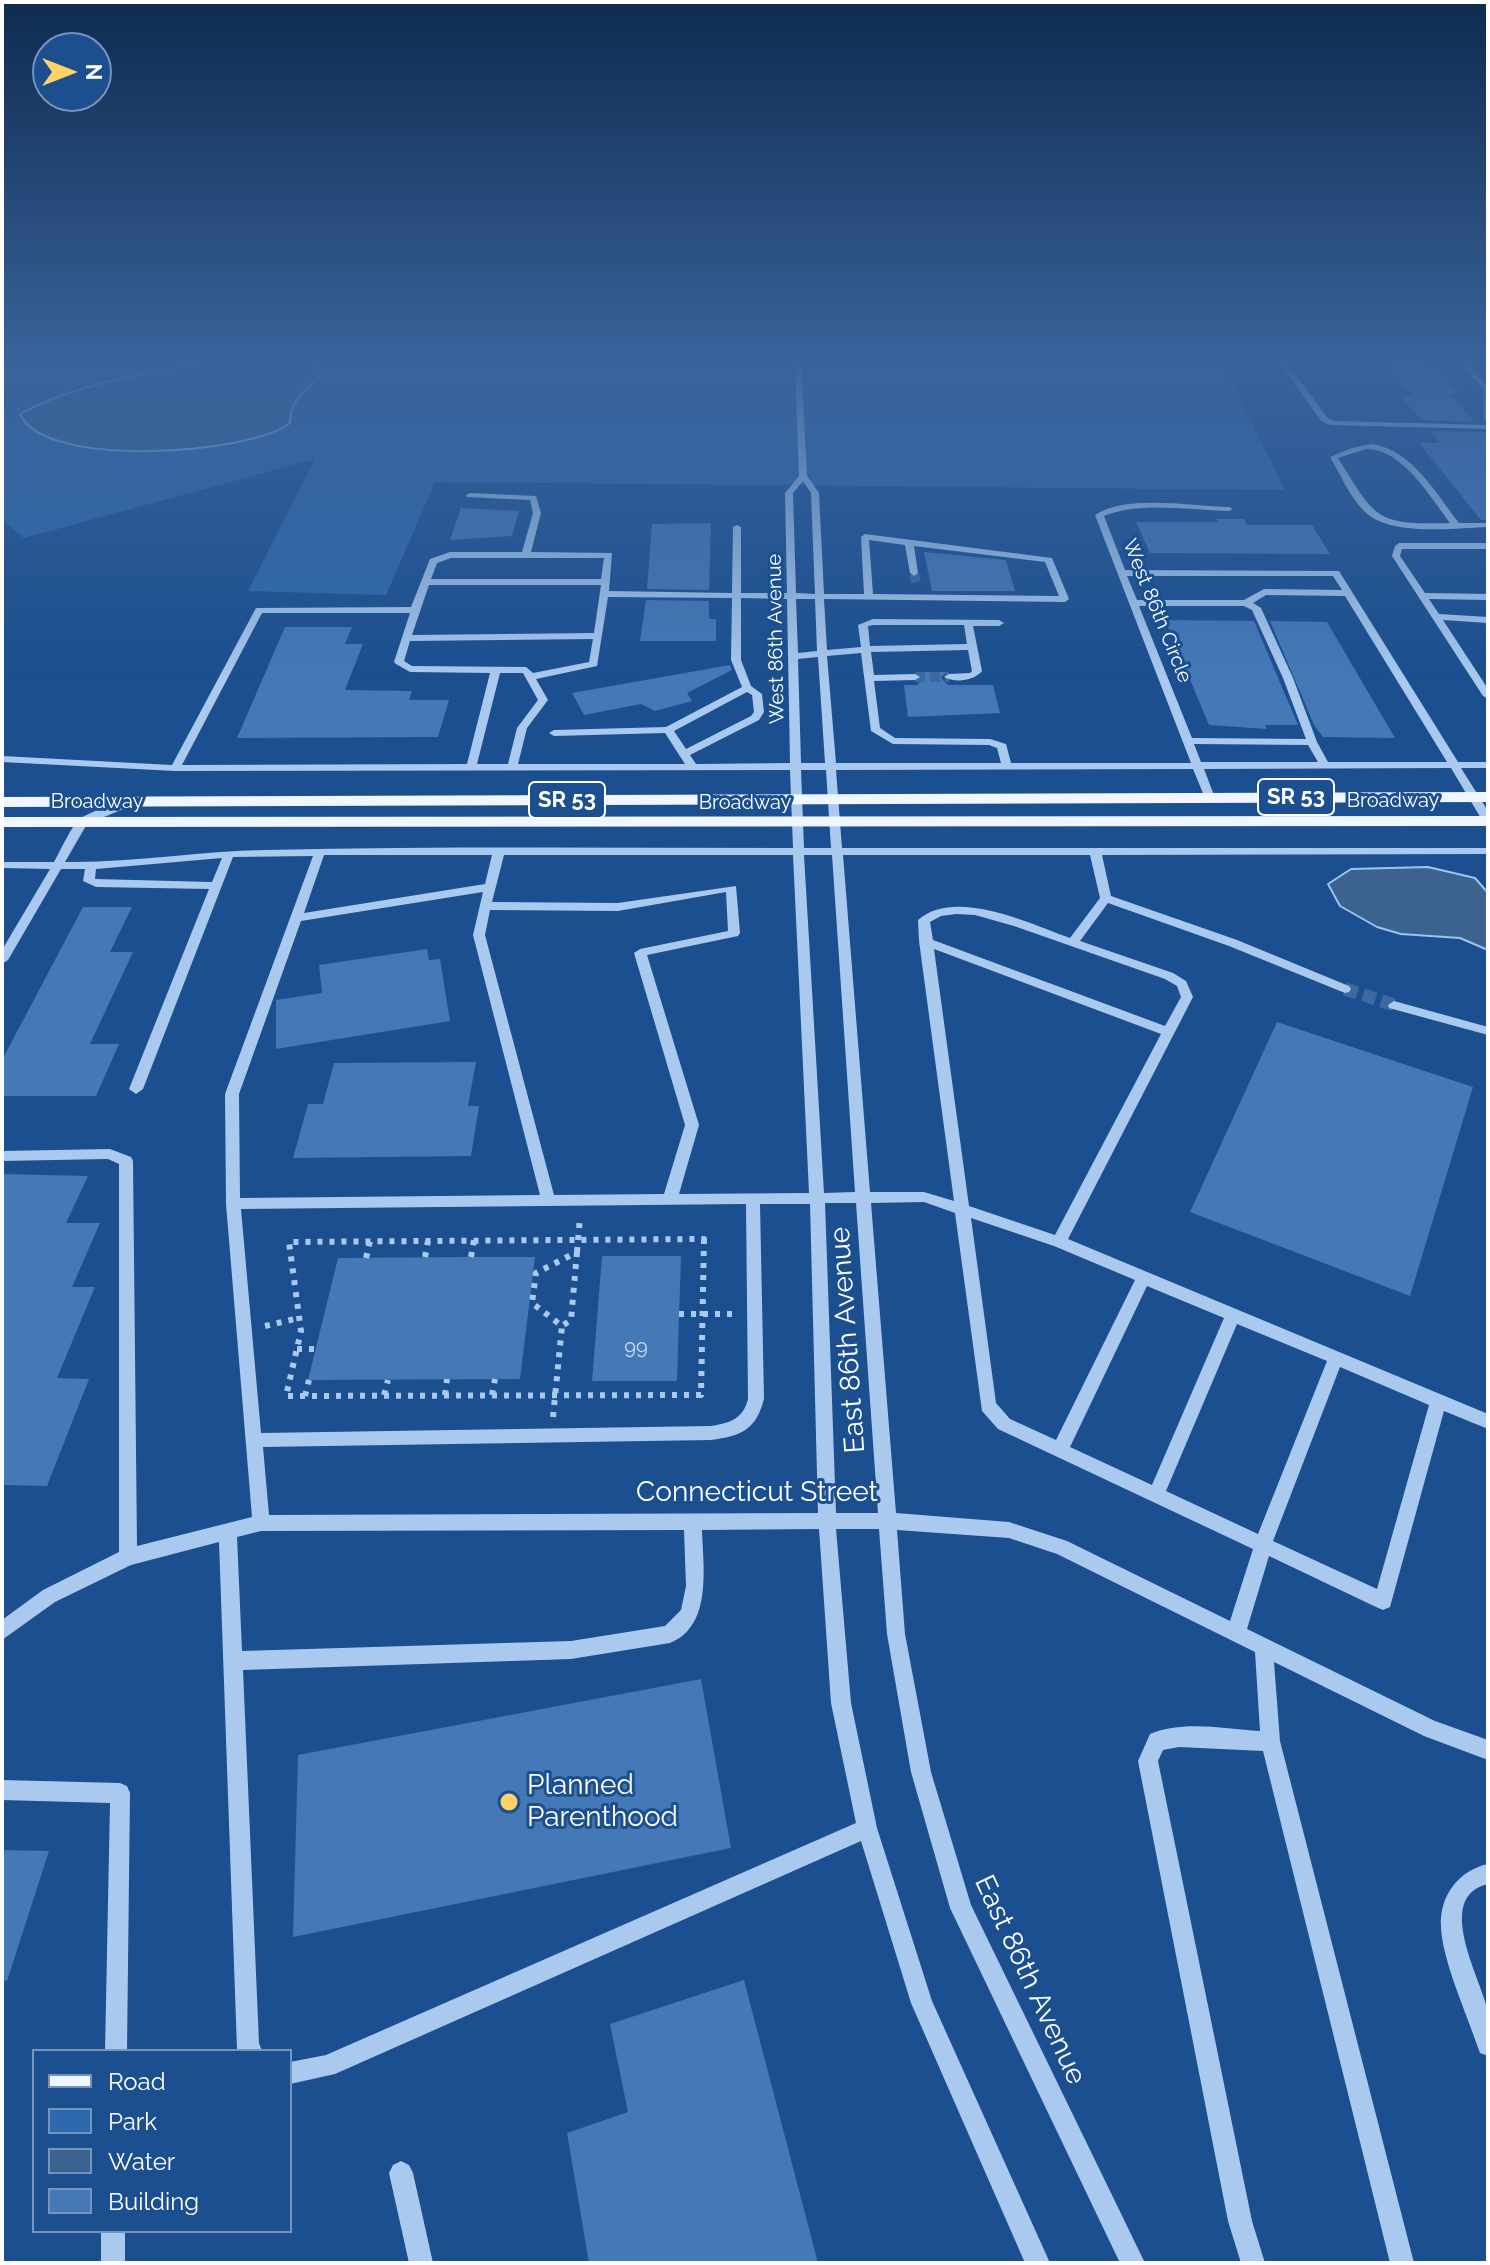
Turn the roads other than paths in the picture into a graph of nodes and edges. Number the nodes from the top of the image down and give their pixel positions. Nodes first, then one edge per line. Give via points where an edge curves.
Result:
1 (803, 468) edge
2 (1341, 468) edge
3 (1408, 468) edge
4 (803, 476) junction
5 (470, 495) dead end
6 (1229, 509) dead end
7 (1456, 525) junction
8 (1488, 525) edge
9 (737, 527) dead end
10 (909, 544) junction
11 (1488, 546) edge
12 (526, 555) junction
13 (1122, 573) junction
14 (426, 582) junction
15 (605, 582) junction
16 (1348, 593) junction
17 (604, 594) junction
18 (736, 595) junction
19 (794, 596) junction
20 (821, 596) junction
21 (1422, 596) junction
22 (1488, 597) edge
23 (869, 598) junction
24 (919, 598) junction
25 (1133, 603) junction
26 (1246, 603) junction
27 (415, 610) junction
28 (1436, 617) junction
29 (1488, 620) edge
30 (968, 623) junction
31 (999, 623) dead end
32 (598, 636) junction
33 (407, 638) junction
34 (974, 647) junction
35 (865, 649) junction
36 (822, 653) junction
37 (795, 656) junction
38 (496, 670) junction
39 (529, 677) junction
40 (915, 677) tunnel mouth
41 (949, 677) tunnel mouth
42 (870, 678) junction
43 (747, 688) junction
44 (1488, 696) edge
45 (668, 730) junction
46 (554, 733) dead end
47 (1190, 741) junction
48 (1312, 742) junction
49 (684, 754) junction
50 (2, 759) edge
51 (1453, 765) junction
52 (1488, 765) edge
53 (692, 766) junction
54 (1007, 766) junction
55 (1325, 766) junction
56 (796, 767) junction
57 (833, 767) junction
58 (1198, 767) junction
59 (175, 768) junction
60 (471, 768) junction
61 (512, 768) junction
62 (1480, 797) edge
63 (1210, 798) junction
64 (797, 799) junction
65 (835, 799) junction
66 (2, 802) edge
67 (152, 802) junction
68 (1488, 821) edge
69 (2, 822) edge
70 (83, 822) junction
71 (797, 823) junction
72 (836, 823) junction
73 (799, 851) junction
74 (838, 851) junction
75 (1095, 851) junction
76 (1488, 851) edge
77 (320, 852) junction
78 (499, 852) junction
79 (229, 854) junction
80 (2, 865) edge
81 (56, 865) junction
82 (91, 866) junction
83 (216, 886) junction
84 (489, 887) junction
85 (1106, 898) junction
86 (485, 906) junction
87 (297, 918) junction
88 (925, 941) junction
89 (1073, 943) junction
90 (2, 960) edge
91 (1345, 989) tunnel mouth
92 (1394, 1005) tunnel mouth
93 (1488, 1031) edge
94 (1169, 1032) junction
95 (136, 1089) dead end
96 (2, 1156) edge
97 (817, 1197) junction
98 (865, 1197) junction
99 (753, 1198) junction
100 (670, 1199) junction
101 (548, 1200) junction
102 (233, 1204) junction
103 (961, 1209) junction
104 (1059, 1242) junction
105 (1144, 1277) junction
106 (1233, 1315) junction
107 (1336, 1358) junction
108 (1438, 1401) junction
109 (1488, 1422) edge
110 (254, 1440) junction
111 (1060, 1450) junction
112 (1156, 1495) junction
113 (827, 1521) junction
114 (889, 1521) junction
115 (693, 1522) junction
116 (261, 1523) junction
117 (228, 1531) junction
118 (1263, 1545) junction
119 (128, 1557) junction
120 (2, 1631) edge
121 (1236, 1633) junction
122 (1264, 1647) junction
123 (233, 1661) junction
124 (1270, 1741) junction
125 (1488, 1750) edge
126 (2, 1790) edge
127 (867, 1828) junction
128 (1488, 1874) edge
129 (1488, 2045) edge
130 (116, 2049) edge
131 (248, 2049) edge
132 (292, 2073) edge
133 (401, 2173) dead end
134 (113, 2233) edge
135 (113, 2263) edge
136 (421, 2263) edge
137 (1038, 2263) edge
138 (1133, 2263) edge
139 (1253, 2263) edge
140 (1402, 2263) edge

1 - 4 street
2 - 7 street via 1369,512 1382,521
3 - 7 street
4 - 19 street, West 86th Avenue via 789,493
4 - 20 street, West 86th Avenue via 815,493
5 - 12 street via 533,498 537,513
6 - 13 street, West 86th Circle via 1099,515
7 - 8 street
9 - 18 street
10 - 23 street via 865,537
10 - 24 street
10 - 24 street via 990,548 1049,560 1065,599
11 - 21 street via 1399,546 1396,556
12 - 14 street via 450,555 433,561
12 - 15 street via 609,555
13 - 16 street via 1336,573
13 - 25 street, West 86th Circle
14 - 15 street
14 - 27 street
15 - 17 street
16 - 26 street via 1264,592
16 - 51 street
17 - 18 street
17 - 32 street
18 - 19 street
18 - 43 street via 736,660
19 - 20 street
19 - 37 street, West 86th Avenue
20 - 23 street
20 - 36 street, West 86th Avenue
21 - 22 street
21 - 28 street
23 - 24 street
25 - 26 street
25 - 47 street, West 86th Circle
26 - 48 street via 1256,608 1272,641
27 - 33 street
27 - 59 street via 259,610
28 - 29 street
28 - 44 street
30 - 31 street
30 - 34 street
30 - 35 street via 873,622 863,625
32 - 33 street
32 - 39 street via 594,664
33 - 38 street via 399,662 410,669
34 - 35 street
34 - 41 street via 973,676
35 - 36 street
35 - 42 street
36 - 37 street
36 - 57 street, West 86th Avenue
37 - 56 street, West 86th Avenue
38 - 39 street via 526,670
38 - 60 street
39 - 61 street via 543,700 522,728
40 - 42 street
42 - 54 street via 875,729 882,737 990,742 1002,746
43 - 45 street
43 - 49 street via 759,701 755,718
45 - 46 street
45 - 49 street
47 - 48 street
47 - 58 street, West 86th Circle
48 - 55 street
49 - 53 street
50 - 59 street
51 - 52 street
51 - 55 street
51 - 62 street
53 - 56 street
53 - 61 street
54 - 57 street
54 - 58 street
55 - 58 street
56 - 57 street
56 - 64 street, West 86th Avenue
57 - 65 street, West 86th Avenue
58 - 63 street, West 86th Circle
59 - 60 street
60 - 61 street
62 - 63 main road, Broadway / SR 53
62 - 68 street
63 - 65 main road, Broadway / SR 53
64 - 65 main road, Broadway / SR 53
64 - 67 main road, Broadway / SR 53
64 - 71 street, East 86th Avenue
65 - 72 street, East 86th Avenue
66 - 67 main road, Broadway / SR 53
67 - 70 street via 119,807
68 - 72 main road, Broadway / SR 53
69 - 70 main road, Broadway / SR 53
70 - 71 main road, Broadway / SR 53
70 - 81 street
71 - 72 main road, Broadway / SR 53
71 - 73 street, East 86th Avenue
72 - 74 street, East 86th Avenue
73 - 74 street
73 - 78 street
73 - 97 street, East 86th Avenue
74 - 75 street
74 - 98 street, East 86th Avenue
75 - 76 street
75 - 85 street
77 - 78 street
77 - 79 street
77 - 87 street
78 - 84 street
79 - 82 street
79 - 83 street
80 - 81 street
81 - 82 street
81 - 90 street
82 - 83 street via 89,881 96,884
83 - 95 street
84 - 86 street
84 - 87 street
85 - 89 street
85 - 91 street
86 - 100 street via 618,907 732,888 734,933 640,953 692,1125
86 - 101 street via 479,935
87 - 102 street via 232,1094
88 - 89 street via 924,920 933,912 961,907
88 - 94 street
88 - 103 street
89 - 94 street via 1182,984 1187,997
92 - 93 street
94 - 104 street
96 - 119 street via 110,1154 126,1161
97 - 98 street
97 - 99 street
97 - 113 street, East 86th Avenue
98 - 103 street via 924,1197
98 - 114 street, East 86th Avenue
99 - 100 street
99 - 110 street via 756,1399 753,1416 739,1429
100 - 101 street
101 - 102 street
102 - 110 street
103 - 104 street
103 - 111 street via 988,1406 1004,1424
104 - 105 street
105 - 106 street
105 - 111 street
106 - 107 street
106 - 112 street
107 - 108 street
107 - 118 street
108 - 109 street
108 - 118 street via 1383,1601
110 - 116 street
111 - 112 street
112 - 118 street
113 - 114 street, Connecticut Street
113 - 115 street, Connecticut Street
113 - 127 street, East 86th Avenue via 841,1703
114 - 121 street, Connecticut Street via 1009,1530 1048,1542
114 - 138 street, East 86th Avenue via 896,1634 921,1772 961,1908
115 - 116 street, Connecticut Street
115 - 123 street via 695,1586 689,1614 670,1634 571,1650
116 - 117 street, Connecticut Street
117 - 119 street, Connecticut Street
117 - 123 street
118 - 121 street
119 - 120 street, Connecticut Street via 49,1596
121 - 122 street, Connecticut Street
122 - 124 street
122 - 125 street, Connecticut Street via 1431,1729
123 - 131 street
124 - 139 street via 1179,1737 1157,1741 1148,1761 1240,2221
124 - 140 street
126 - 130 street via 120,1793
127 - 132 street via 327,2066
127 - 137 street, East 86th Avenue via 922,2003
128 - 129 street via 1460,1889 1451,1926
133 - 136 street
134 - 135 street

